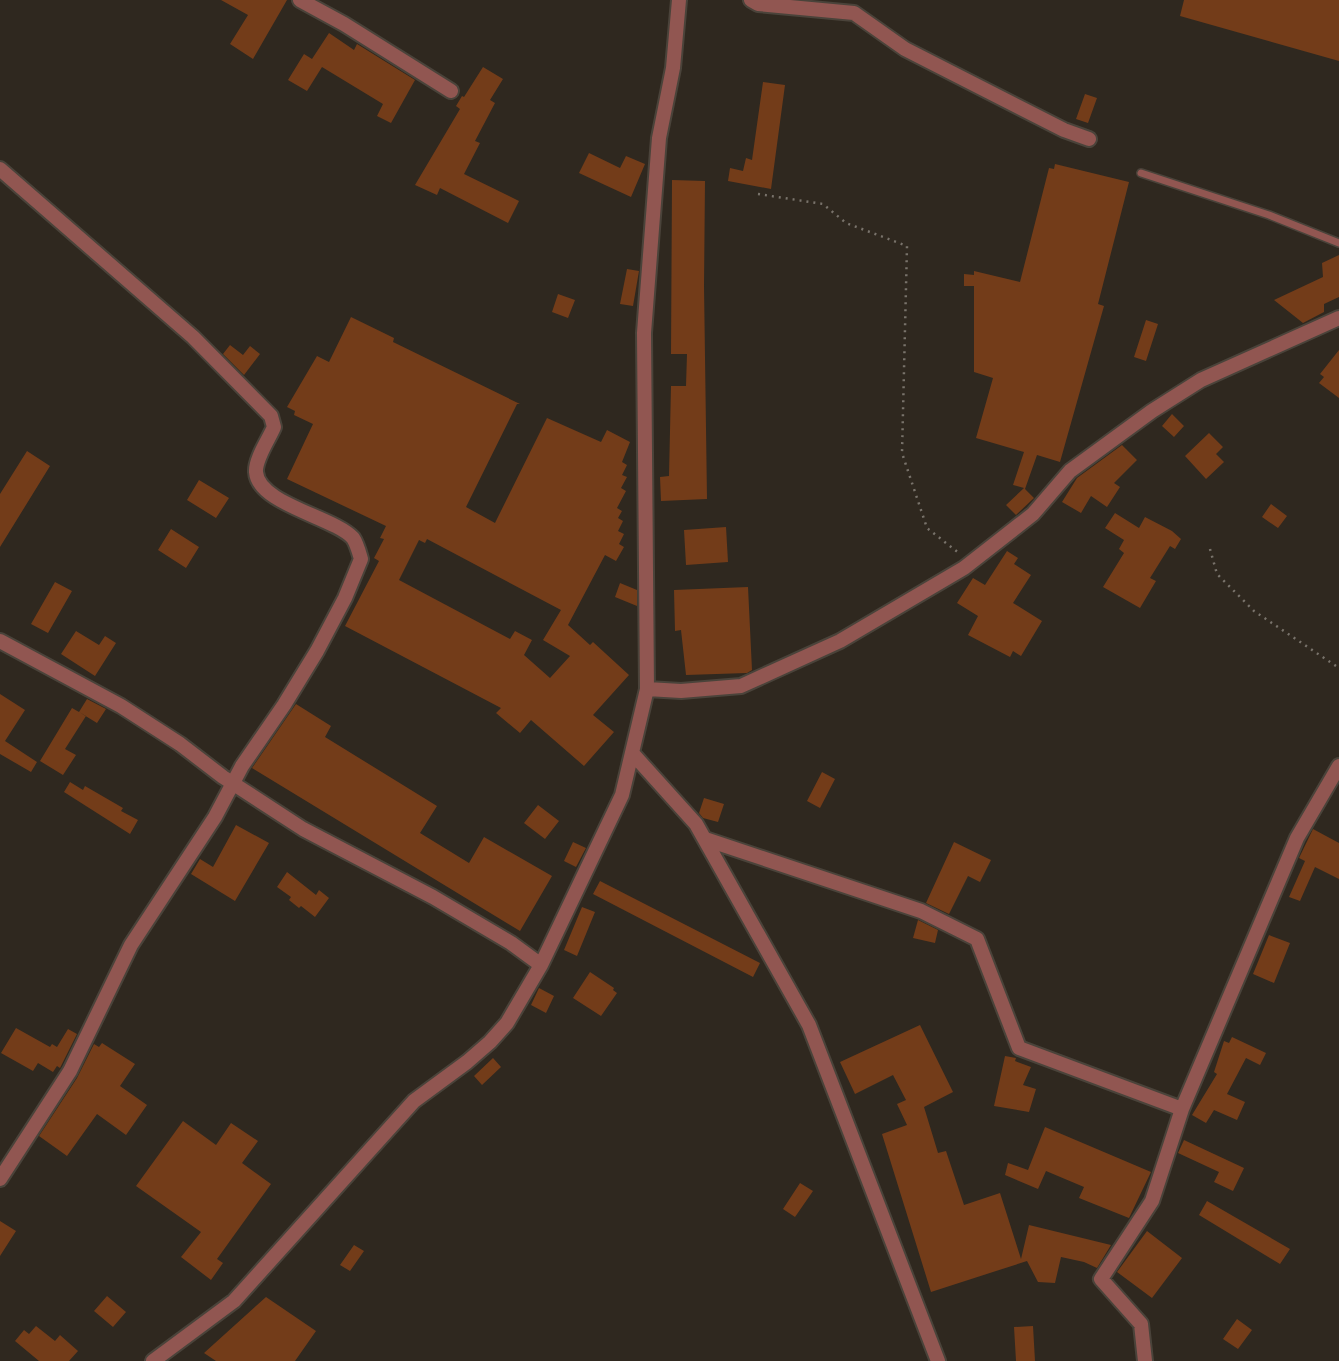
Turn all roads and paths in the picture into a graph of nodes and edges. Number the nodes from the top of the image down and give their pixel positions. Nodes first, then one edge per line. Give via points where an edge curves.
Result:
1 (300, 0) edge
2 (679, 0) edge
3 (751, 0) edge
4 (451, 91) dead end
5 (1089, 139) dead end
6 (0, 169) edge
7 (1141, 173) dead end
8 (758, 194) dead end
9 (1339, 243) edge
10 (1339, 318) edge
11 (1210, 549) dead end
12 (971, 563) junction
13 (0, 641) edge
14 (1339, 668) edge
15 (647, 689) junction
16 (633, 754) junction
17 (1339, 766) edge
18 (234, 784) junction
19 (705, 839) junction
20 (541, 965) junction
21 (1182, 1109) junction
22 (0, 1178) edge
23 (153, 1361) edge
24 (938, 1361) edge
25 (1145, 1361) edge

1 - 4 street
2 - 15 street via 673,68 659,138 644,333
3 - 5 street via 854,13 905,48
6 - 18 street via 193,337 271,416 274,427 258,462 259,482 276,497 352,538 358,549 361,559 345,598
7 - 9 lane
8 - 12 path via 823,204 846,223 907,246 902,453 927,528
10 - 12 street via 1201,380 1152,411 1070,471 1033,513
11 - 14 path via 1217,574 1254,611
12 - 15 street via 840,641 741,686
13 - 18 street via 121,706
15 - 16 street
16 - 19 street
16 - 20 street via 622,795
17 - 21 street via 1297,838
18 - 20 street via 303,829 433,897
18 - 22 street via 131,945 69,1070
19 - 21 street via 921,911 977,939 1019,1048
19 - 24 street via 809,1025
20 - 23 street via 507,1023 490,1042 414,1101 234,1301
21 - 25 street via 1152,1201 1101,1279 1141,1324

